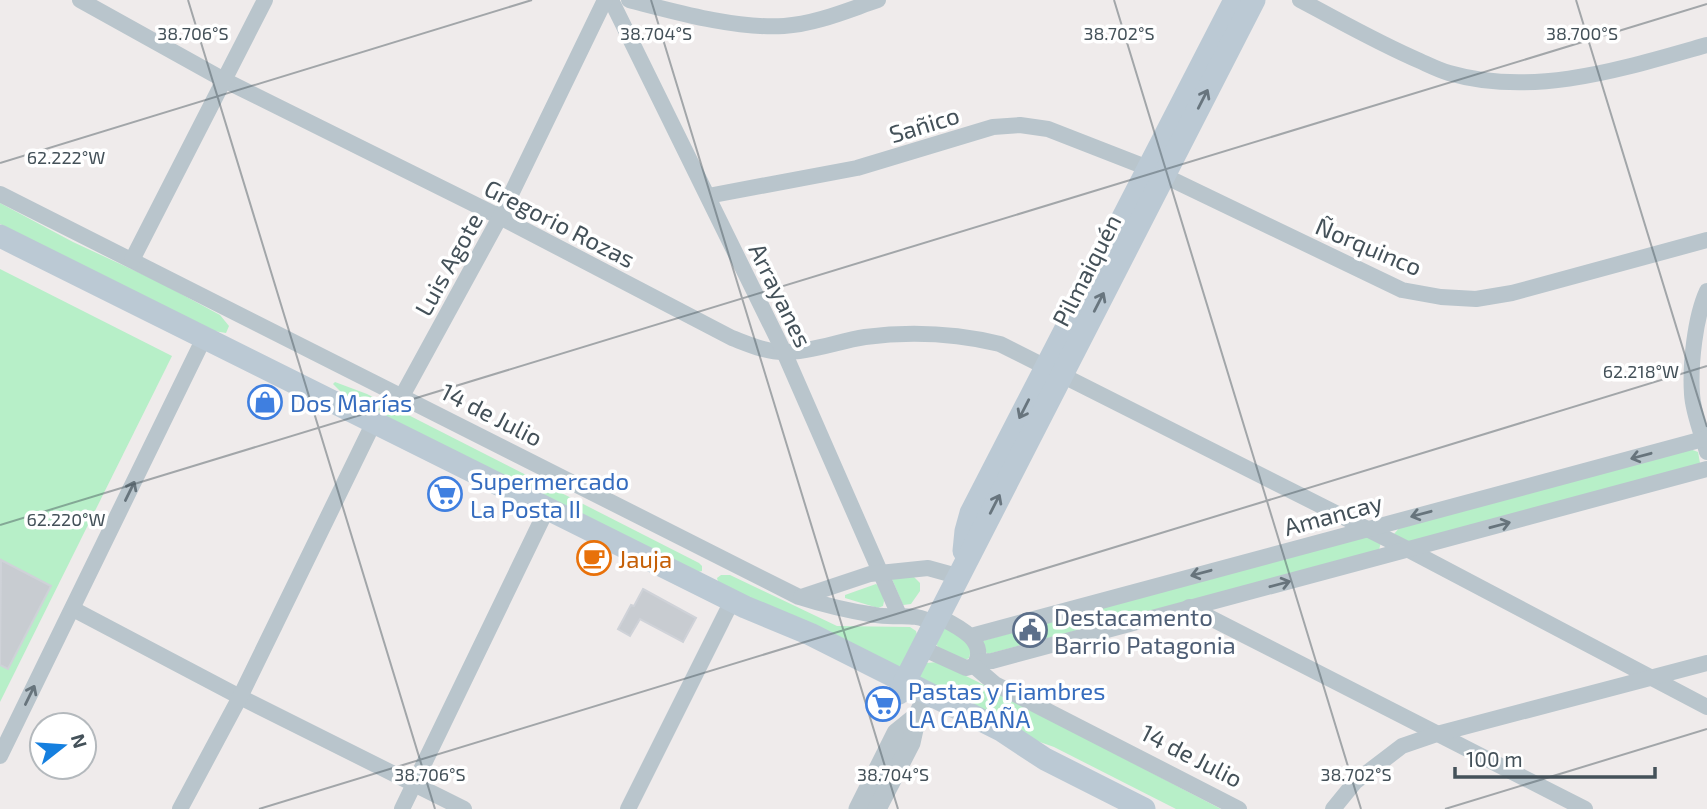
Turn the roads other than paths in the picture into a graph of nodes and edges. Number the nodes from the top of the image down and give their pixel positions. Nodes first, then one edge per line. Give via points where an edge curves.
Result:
1 (80, 0) edge
2 (265, 0) edge
3 (605, 0) edge
4 (611, 0) edge
5 (629, 0) edge
6 (878, 0) edge
7 (1235, 0) edge
8 (1254, 0) edge
9 (1300, 0) edge
10 (1707, 45) edge
11 (224, 80) junction
12 (1156, 172) junction
13 (0, 194) edge
14 (708, 196) junction
15 (500, 217) junction
16 (0, 236) edge
17 (1707, 240) edge
18 (132, 260) junction
19 (1707, 291) edge
20 (204, 338) junction
21 (784, 352) junction
22 (1054, 369) junction
23 (401, 398) junction
24 (374, 422) junction
25 (1706, 443) edge
26 (1707, 469) edge
27 (547, 509) junction
28 (1365, 529) junction
29 (1409, 550) junction
30 (960, 570) junction
31 (882, 573) junction
32 (799, 597) junction
33 (738, 604) junction
34 (1189, 607) junction
35 (74, 608) junction
36 (900, 615) junction
37 (936, 620) junction
38 (971, 636) junction
39 (922, 648) junction
40 (1707, 663) edge
41 (975, 664) junction
42 (1650, 678) junction
43 (902, 687) junction
44 (240, 697) junction
45 (922, 705) junction
46 (1707, 706) edge
47 (1437, 734) junction
48 (0, 757) edge
49 (414, 783) junction
50 (180, 809) edge
51 (402, 809) edge
52 (464, 809) edge
53 (628, 809) edge
54 (858, 809) edge
55 (877, 809) edge
56 (1144, 809) edge
57 (1240, 809) edge
58 (1333, 809) edge
59 (1584, 809) edge

1 - 11 street, Gregorio Rozas
2 - 11 street
3 - 15 street, Luis Agote
4 - 14 street, Arrayanes
5 - 6 street via 718,19 785,26
7 - 12 main road, Pilmaiquén
12 -> 8 main road, Pilmaiquén
9 - 10 street via 1389,48 1449,73 1496,81 1556,81
11 - 15 street, Gregorio Rozas
11 - 18 street
12 - 14 street, Sañico via 1048,129 1020,125 993,127 857,168
12 - 17 street, Ñorquinco via 1402,290 1441,297 1476,299 1512,293
12 - 22 main road, Pilmaiquén
13 - 18 street, 14 de Julio
14 - 21 street, Arrayanes
15 - 21 street, Gregorio Rozas via 732,338
15 - 23 street, Luis Agote
16 - 20 main road
18 - 23 street, 14 de Julio
19 - 25 street via 1692,363 1692,396
20 - 24 main road
35 -> 20 street
21 - 22 street, Gregorio Rozas via 866,337 947,334 1000,344
21 - 31 street, Arrayanes
22 - 28 street, Gregorio Rozas
22 - 30 main road, Pilmaiquén via 971,513
23 - 32 street, 14 de Julio
24 - 27 main road
24 - 44 street
25 -> 28 street, Amancay
29 -> 26 street
27 - 33 main road
27 - 49 street
28 - 29 street, Gregorio Rozas
28 -> 38 street, Amancay
34 -> 29 street
29 - 42 street, Gregorio Rozas
30 - 31 street
30 - 37 main road, Pilmaiquén
31 - 32 street
31 - 36 street, Arrayanes
32 - 36 street, 14 de Julio via 841,610
33 - 43 main road via 795,640
33 - 53 street
34 - 41 street
34 - 47 street
35 - 44 street
48 -> 35 street
36 - 37 street, 14 de Julio
37 - 38 street, 14 de Julio
37 - 39 main road, Pilmaiquén
38 - 41 street
39 - 41 street via 958,666
39 - 43 main road, Pilmaiquén
40 - 42 street
41 - 57 street, 14 de Julio via 995,684
42 - 46 street, Gregorio Rozas
42 - 47 street
43 - 45 main road
44 - 49 street
44 - 50 street
45 - 54 street via 896,733
45 - 55 street via 911,743
45 - 56 main road
47 - 58 street via 1402,746 1354,782
47 - 59 street
49 - 51 street
49 - 52 street

